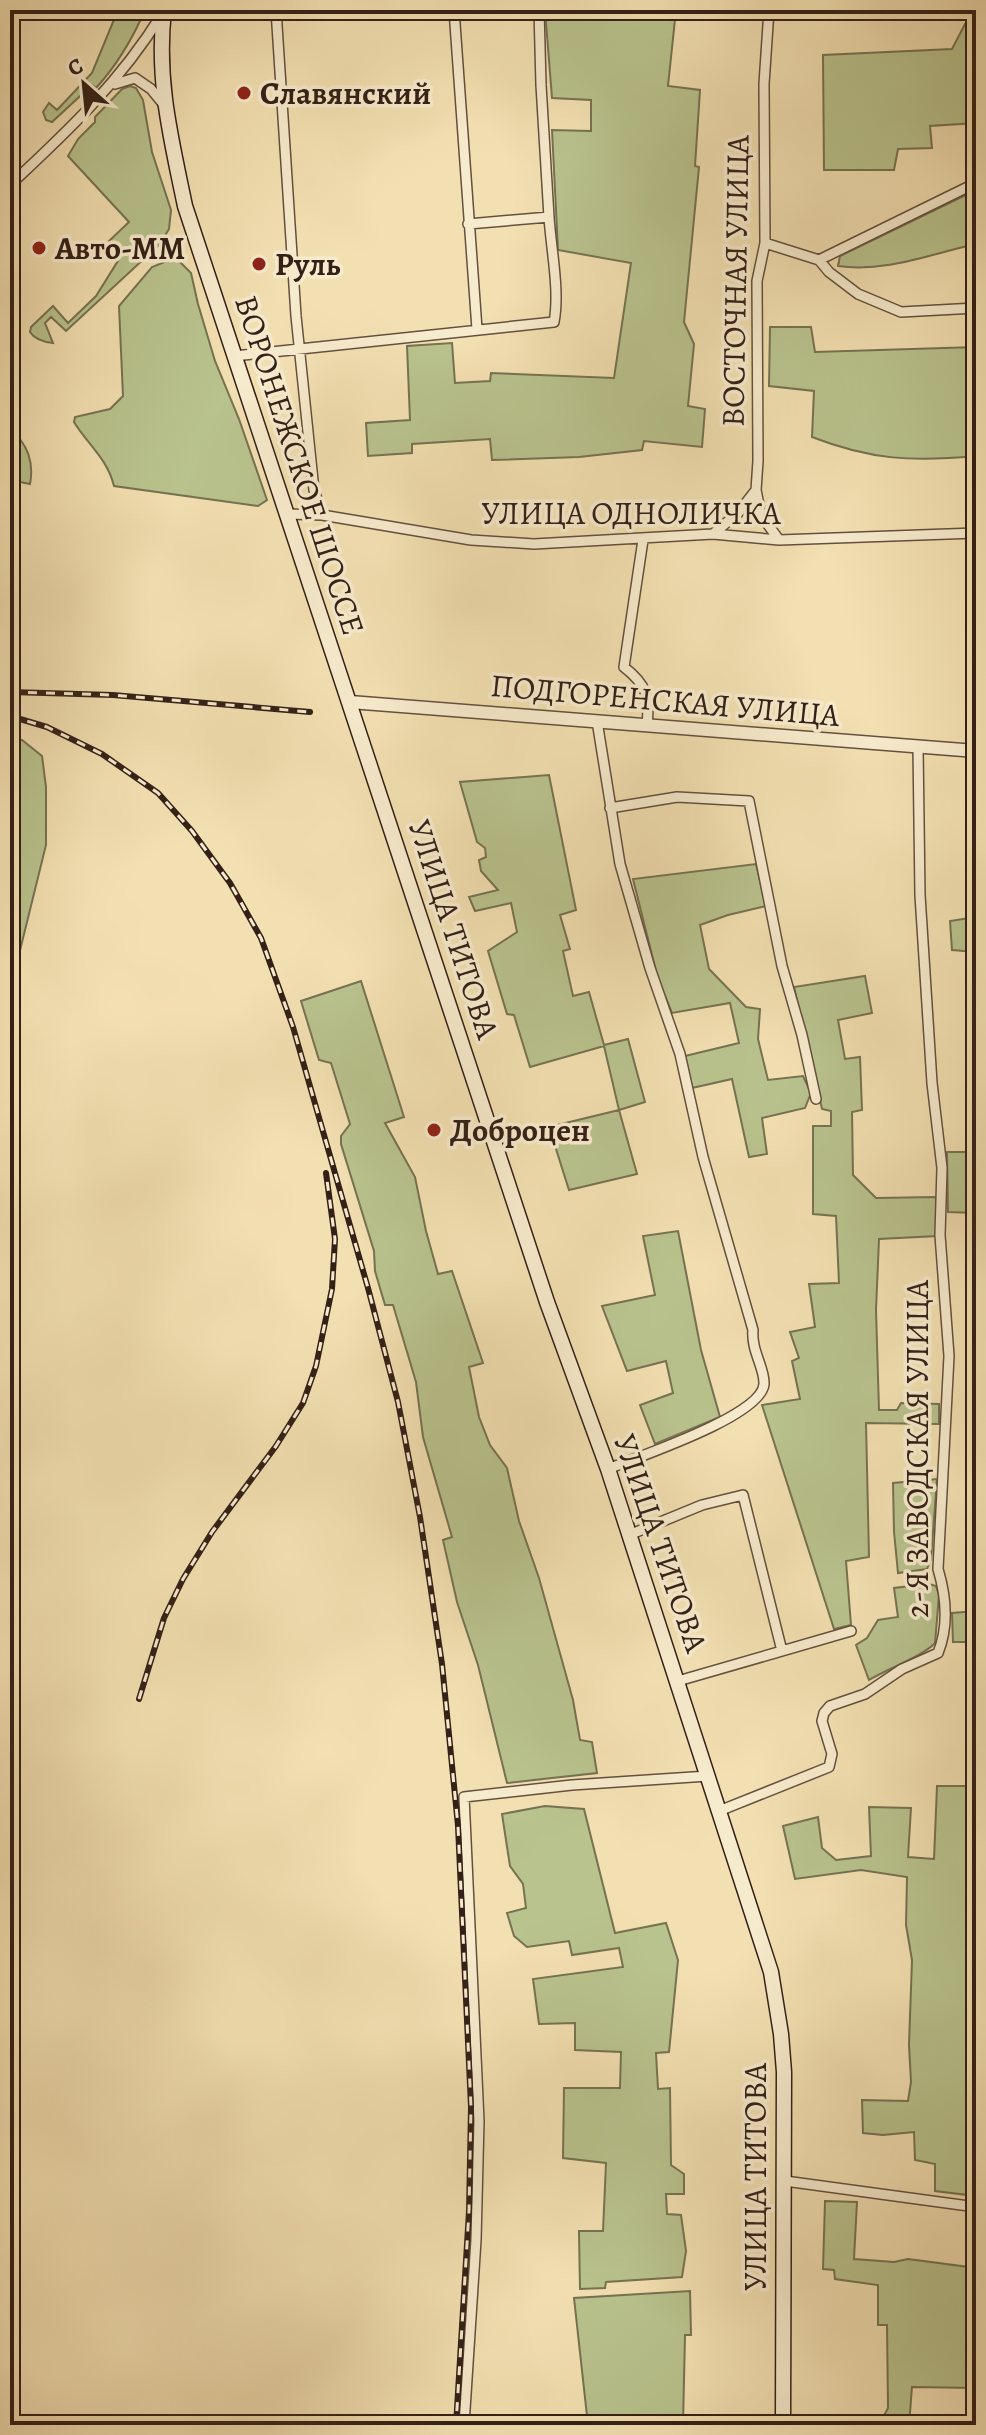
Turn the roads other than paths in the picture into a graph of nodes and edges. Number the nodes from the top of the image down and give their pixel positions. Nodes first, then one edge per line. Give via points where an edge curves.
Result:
1 (164, 10) edge
2 (276, 10) edge
3 (454, 10) edge
4 (539, 10) edge
5 (769, 10) edge
6 (109, 88) junction
7 (164, 105) junction
8 (976, 183) edge
9 (10, 185) edge
10 (549, 217) junction
11 (468, 224) junction
12 (765, 243) junction
13 (819, 260) junction
14 (976, 308) edge
15 (477, 329) junction
16 (300, 347) junction
17 (234, 356) junction
18 (756, 490) junction
19 (288, 514) junction
20 (322, 515) junction
21 (976, 533) edge
22 (713, 534) junction
23 (643, 540) junction
24 (779, 540) junction
25 (350, 702) junction
26 (597, 721) junction
27 (647, 725) junction
28 (918, 747) junction
29 (976, 751) edge
30 (610, 808) junction
31 (816, 1099) dead end
32 (608, 1469) junction
33 (629, 1535) junction
34 (851, 1631) dead end
35 (782, 1651) junction
36 (678, 1681) junction
37 (708, 1776) junction
38 (719, 1811) junction
39 (785, 2181) junction
40 (976, 2207) edge
41 (464, 2425) edge
42 (783, 2425) edge

1 - 6 street
1 - 7 main road, ВОРОНЕЖСКОЕ ШОССЕ
2 - 16 street
3 - 11 street
4 - 10 street
5 - 12 street, ВОСТОЧНАЯ УЛИЦА
6 - 7 street via 135,78
6 - 9 street
7 - 17 main road, ВОРОНЕЖСКОЕ ШОССЕ via 185,206
8 - 13 street
10 - 11 street
10 - 15 street via 558,302 554,322
11 - 15 street
12 - 13 street
12 - 18 street, ВОСТОЧНАЯ УЛИЦА via 757,281
13 - 14 street via 858,294 901,312
15 - 16 street
16 - 17 street
16 - 20 street via 314,490
17 - 19 main road, ВОРОНЕЖСКОЕ ШОССЕ
18 - 22 street
18 - 24 street via 761,515
19 - 20 street, УЛИЦА ОДНОЛИЧКА
19 - 25 main road, ВОРОНЕЖСКОЕ ШОССЕ
20 - 23 street, УЛИЦА ОДНОЛИЧКА via 471,540
21 - 24 street, УЛИЦА ОДНОЛИЧКА
22 - 23 street, УЛИЦА ОДНОЛИЧКА
22 - 24 street, УЛИЦА ОДНОЛИЧКА
23 - 27 street via 624,667 650,700
25 - 26 street, ПОДГОРЕНСКАЯ УЛИЦА
25 - 32 main road, УЛИЦА ТИТОВА via 547,1302
26 - 27 street, ПОДГОРЕНСКАЯ УЛИЦА
26 - 30 street
27 - 28 street, ПОДГОРЕНСКАЯ УЛИЦА
28 - 29 street, ПОДГОРЕНСКАЯ УЛИЦА
28 - 38 street, 2-Я ЗАВОДСКАЯ УЛИЦА via 920,895 942,1168 940,1235 949,1356 938,1569 945,1637 938,1653 865,1694 830,1706 822,1721 832,1754 829,1767
30 - 31 street via 677,797 749,801
30 - 32 street via 620,864 680,1054 764,1384 760,1397 720,1424
32 - 33 main road, УЛИЦА ТИТОВА
33 - 35 street via 702,1505 743,1495
33 - 36 main road, УЛИЦА ТИТОВА
34 - 35 street
35 - 36 street
36 - 37 main road, УЛИЦА ТИТОВА
37 - 38 main road, УЛИЦА ТИТОВА
37 - 41 street via 464,1797 479,2121
38 - 39 main road, УЛИЦА ТИТОВА via 773,1987 784,2072
39 - 40 street
39 - 42 main road, УЛИЦА ТИТОВА

